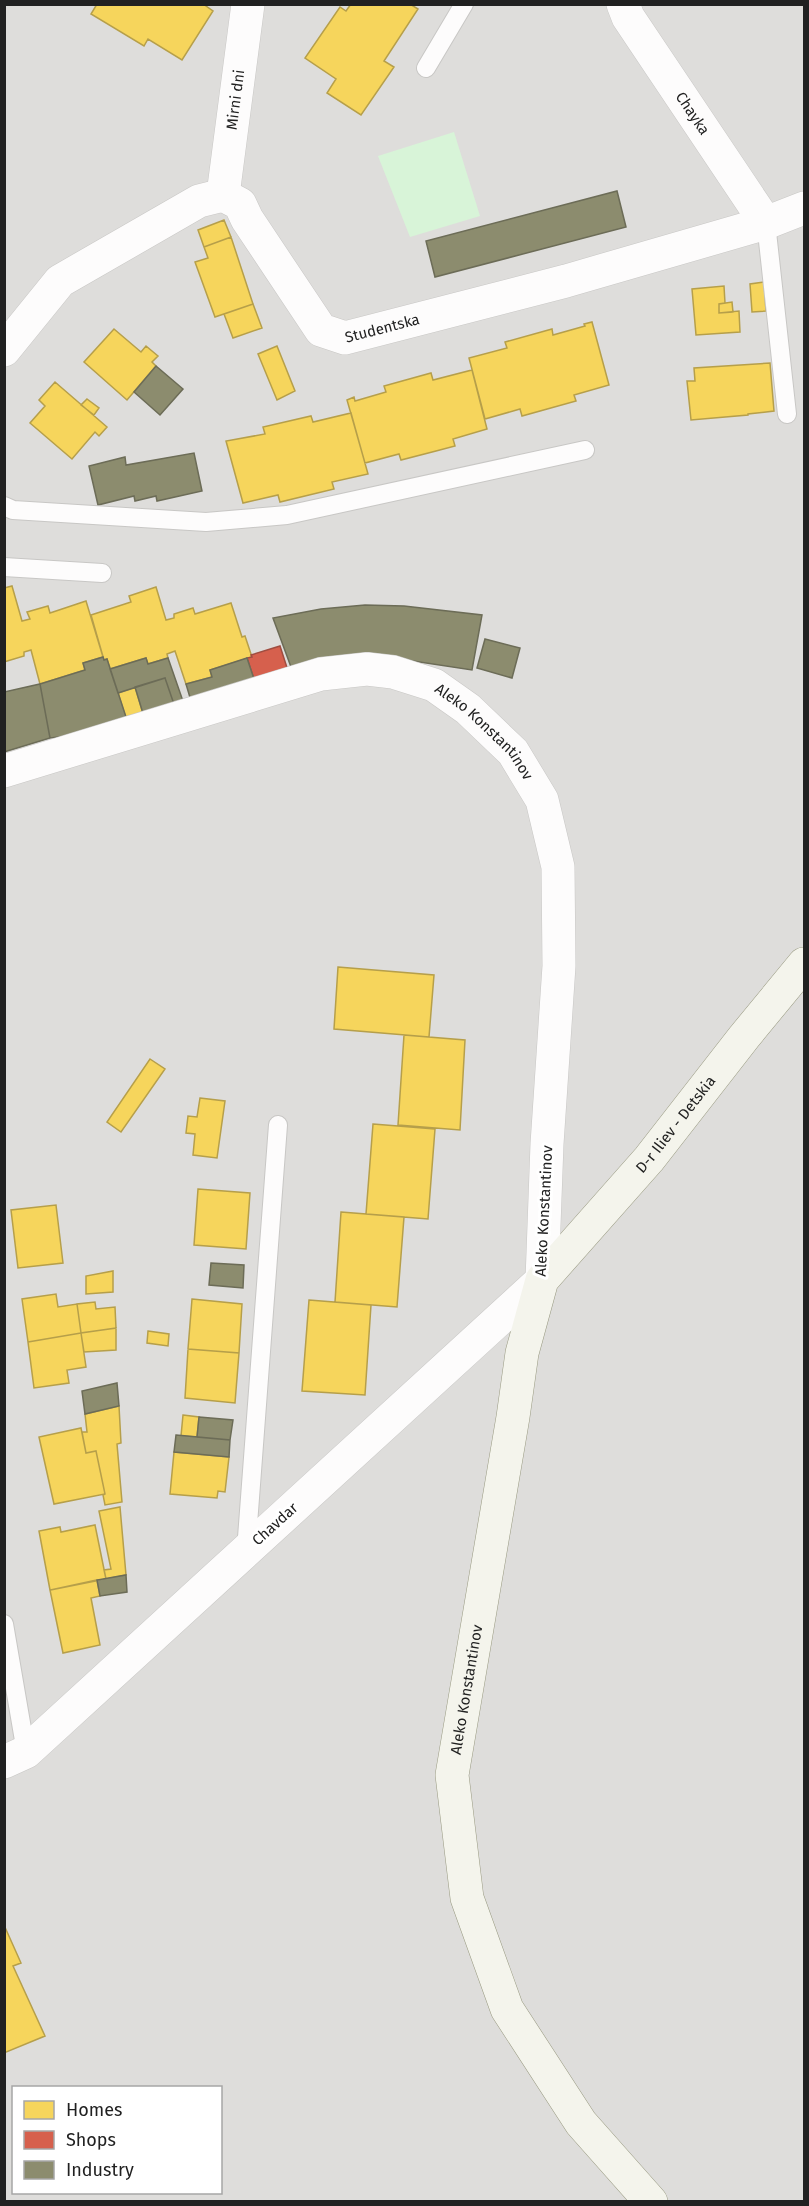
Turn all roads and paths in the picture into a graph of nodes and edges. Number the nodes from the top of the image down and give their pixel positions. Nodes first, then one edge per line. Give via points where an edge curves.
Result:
1 (248, 4) edge
2 (464, 4) edge
3 (623, 4) edge
4 (426, 68) dead end
5 (223, 195) junction
6 (804, 208) edge
7 (766, 223) junction
8 (4, 350) edge
9 (787, 414) dead end
10 (585, 450) dead end
11 (4, 506) edge
12 (4, 567) edge
13 (102, 573) dead end
14 (4, 771) edge
15 (804, 964) edge
16 (278, 1125) dead end
17 (542, 1280) junction
18 (246, 1551) junction
19 (4, 1624) edge
20 (15, 1757) edge
21 (651, 2202) edge

1 - 5 street, Mirni dni
2 - 4 lane
3 - 7 street, Chayka
5 - 7 street, Studentska via 240,204 321,330 345,338 566,281
5 - 8 street via 199,201 60,281
6 - 7 street, Studentska
7 - 9 lane
10 - 11 lane via 287,515 206,522 13,510
12 - 13 lane
14 - 17 street, Aleko Konstantinov via 321,674 367,669 393,672 434,685 468,709 513,752 542,800 558,867 559,966
15 - 17 street, D-r Iliev - Detskia via 649,1159
16 - 18 lane
17 - 18 street, Chavdar
17 - 21 street, Aleko Konstantinov via 522,1353 452,1775 465,1887 507,2009 581,2123
18 - 20 street, Chavdar
19 - 20 lane

